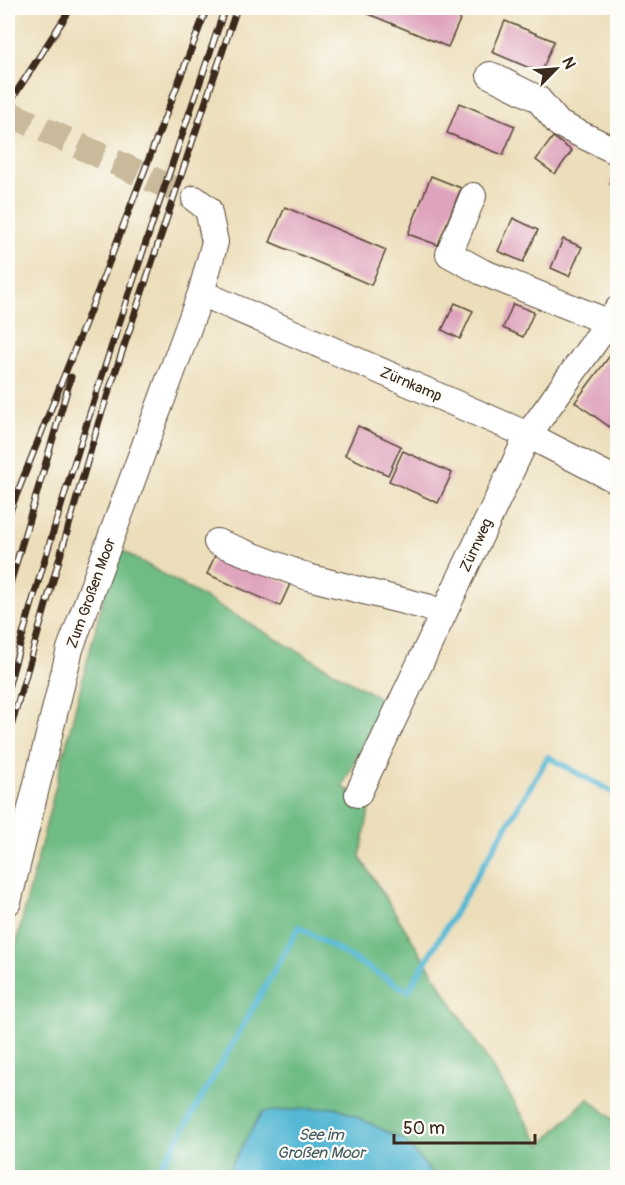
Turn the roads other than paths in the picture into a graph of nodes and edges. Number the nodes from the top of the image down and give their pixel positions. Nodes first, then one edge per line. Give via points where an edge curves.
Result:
1 (490, 75) dead end
2 (618, 152) edge
3 (473, 196) dead end
4 (195, 199) tunnel mouth
5 (201, 293) junction
6 (613, 316) edge
7 (528, 435) junction
8 (618, 481) edge
9 (217, 542) dead end
10 (443, 614) junction
11 (358, 794) dead end
12 (8, 902) edge

1 - 2 street via 538,99 559,124
3 - 6 street via 449,254 482,272
4 - 5 street, Zum Großen Moor via 208,209 215,242
5 - 7 street, Zürnkamp
5 - 12 street, Zum Großen Moor via 70,649
6 - 7 street, Zürnweg
7 - 8 street, Zürnkamp
7 - 10 street, Zürnweg
9 - 10 street via 308,577
10 - 11 street, Zürnweg

